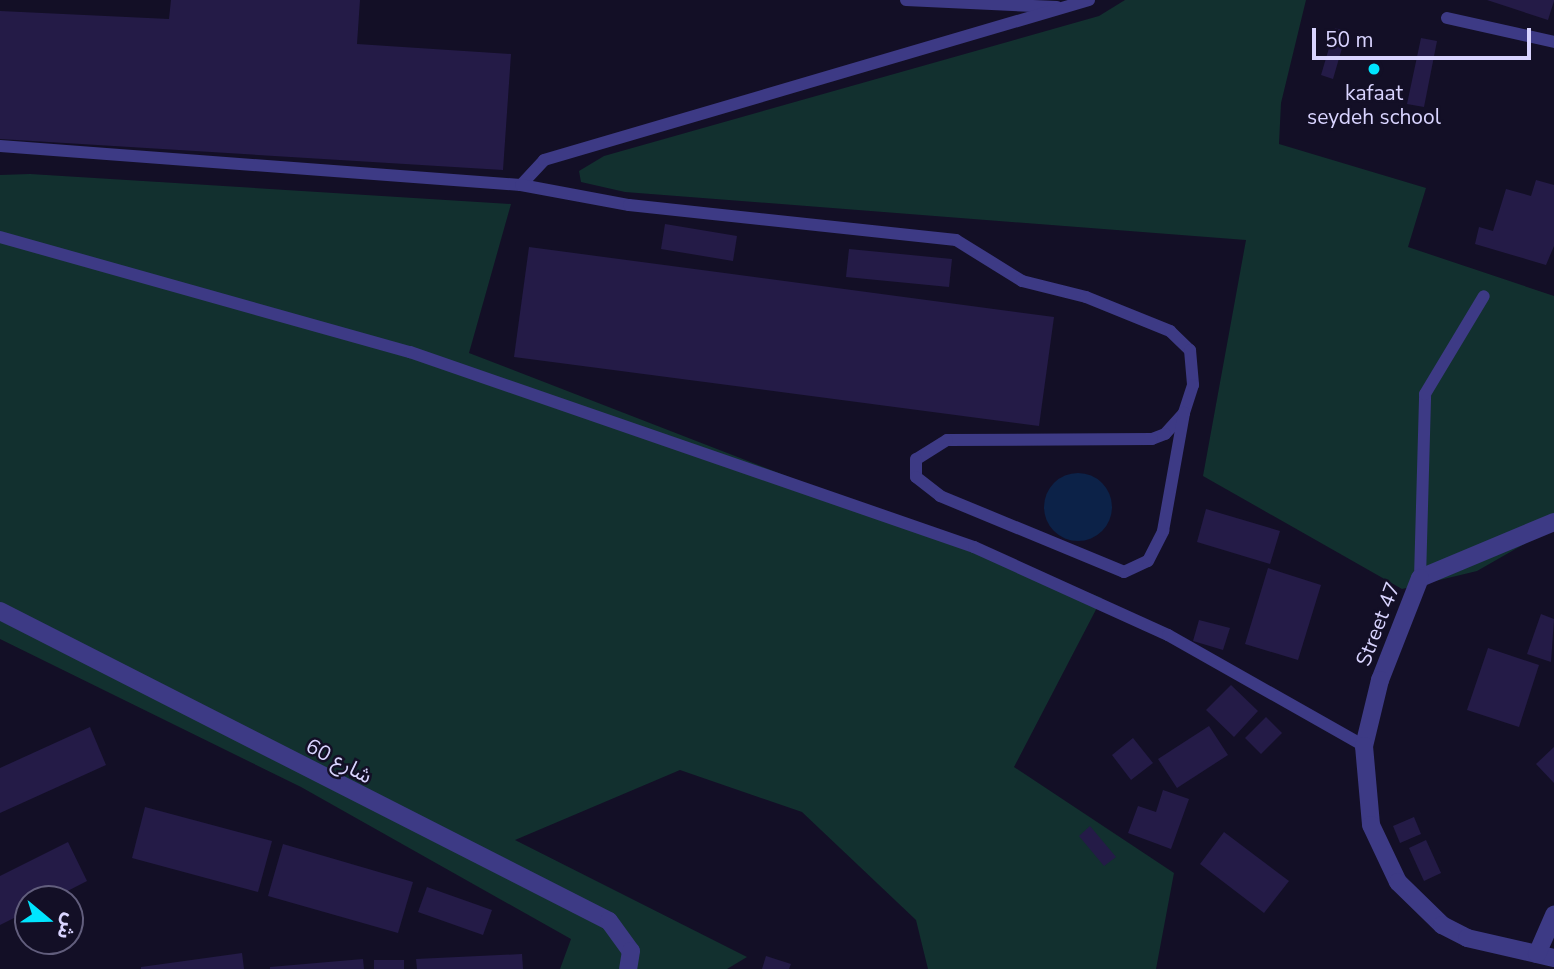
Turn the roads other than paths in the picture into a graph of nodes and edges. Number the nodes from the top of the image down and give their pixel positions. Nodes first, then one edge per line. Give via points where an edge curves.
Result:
1 (906, 0) edge
2 (1089, 0) edge
3 (1068, 7) junction
4 (1447, 18) dead end
5 (1554, 42) edge
6 (0, 146) edge
7 (521, 185) junction
8 (0, 237) edge
9 (1484, 296) dead end
10 (1184, 413) junction
11 (1554, 522) edge
12 (1420, 578) junction
13 (0, 611) edge
14 (1364, 746) junction
15 (1554, 915) edge
16 (1545, 956) edge
17 (628, 969) edge

1 - 3 lane
2 - 3 lane
3 - 7 lane via 544,160
4 - 5 lane
6 - 7 lane
7 - 10 lane via 629,205 956,240 1022,281 1129,312 1182,340 1193,367
8 - 14 lane via 434,359 974,547 1168,635
9 - 12 lane via 1425,394
10 - 10 lane via 1163,530 1148,561 1124,572 961,507 916,477 921,451 947,440 1152,439
11 - 12 street, Street 47
12 - 14 street, Street 47 via 1380,680
13 - 17 street, شارع 60 via 609,921 631,951
14 - 16 street, Street 47 via 1371,825 1398,882 1442,925 1467,938
15 - 16 street

